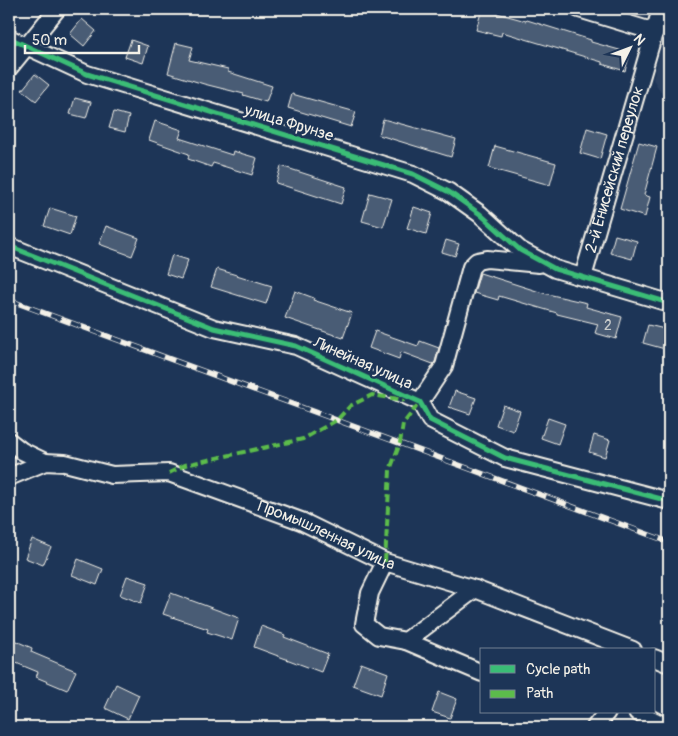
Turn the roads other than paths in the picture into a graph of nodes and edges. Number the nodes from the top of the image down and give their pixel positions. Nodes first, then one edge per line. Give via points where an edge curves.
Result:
1 (58, 9) edge
2 (578, 9) edge
3 (661, 9) edge
4 (655, 32) junction
5 (9, 38) edge
6 (26, 47) junction
7 (9, 68) edge
8 (9, 246) edge
9 (543, 264) junction
10 (583, 277) junction
11 (669, 303) edge
12 (420, 402) junction
13 (9, 441) edge
14 (45, 462) junction
15 (11, 476) edge
16 (669, 501) edge
17 (385, 562) junction
18 (475, 589) junction
19 (406, 641) junction
20 (628, 648) edge
21 (656, 659) edge
22 (669, 664) edge
23 (480, 672) edge
24 (605, 714) edge
25 (641, 714) edge
26 (594, 727) edge
27 (667, 727) edge

1 - 6 street
2 - 4 street
3 - 4 street, 2-й Енисейский переулок
4 - 10 street, 2-й Енисейский переулок
5 - 6 street, улица Фрунзе
6 - 7 street
6 - 9 street, улица Фрунзе via 87,74 412,174 449,192 480,214 520,250
8 - 12 street, Линейная улица via 214,328 296,346
9 - 10 street
9 - 12 street via 487,260 477,261 471,267 444,366
10 - 11 street
12 - 16 street, Линейная улица via 430,420 505,458
13 - 14 street
14 - 15 street
14 - 17 street, Промышленная улица via 112,475 169,473 302,521
17 - 18 street, Промышленная улица
17 - 19 street via 370,593 364,624 379,636
18 - 19 street
18 - 20 street, Промышленная улица
19 - 23 street
21 - 22 street
24 - 26 street
25 - 27 street

